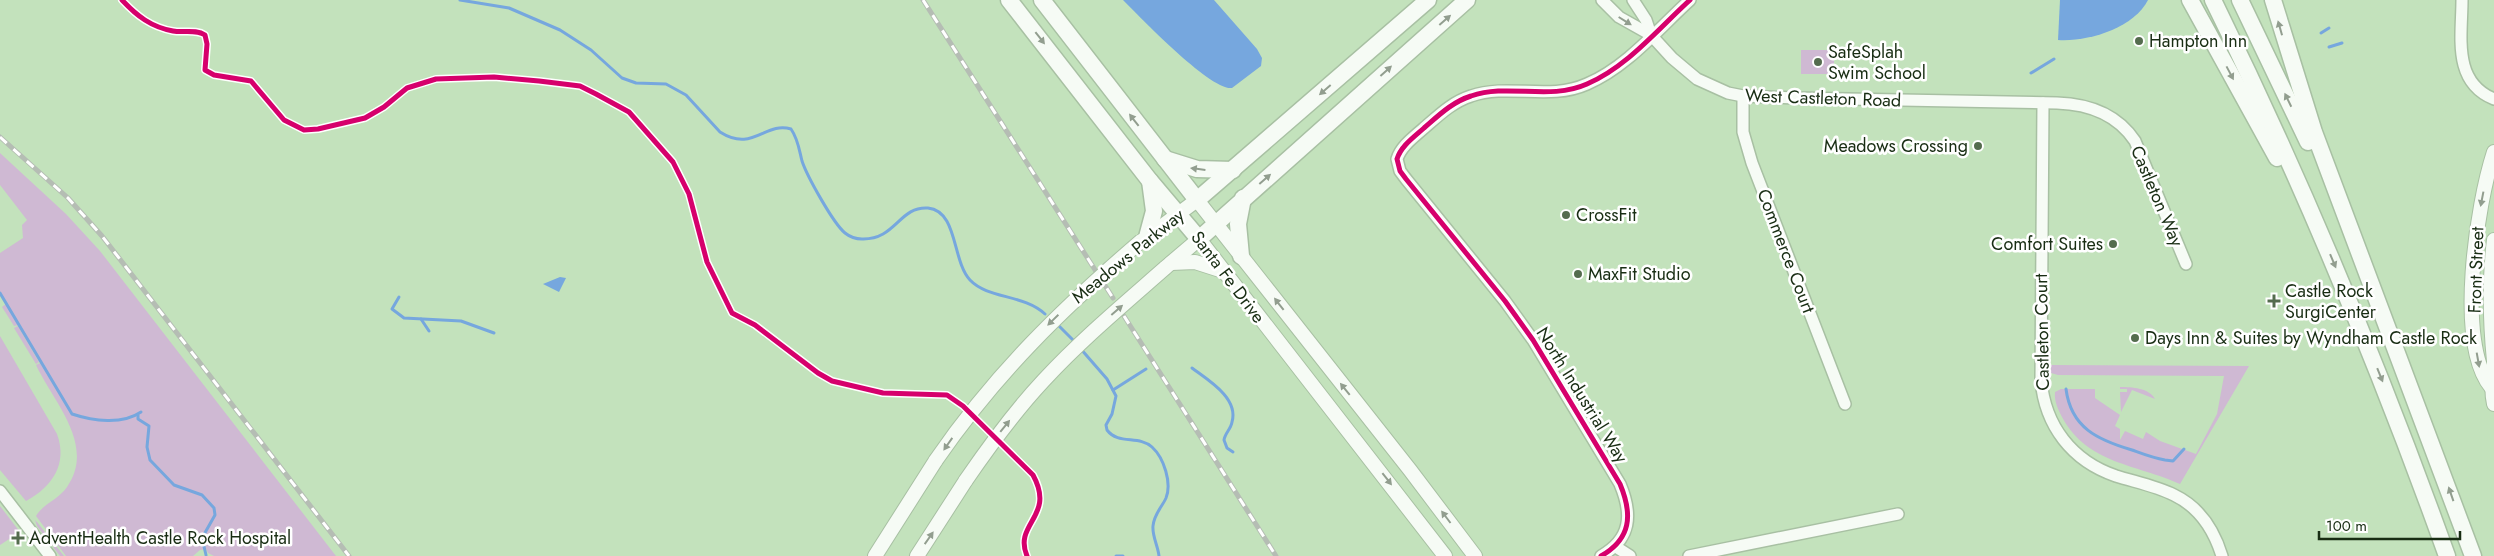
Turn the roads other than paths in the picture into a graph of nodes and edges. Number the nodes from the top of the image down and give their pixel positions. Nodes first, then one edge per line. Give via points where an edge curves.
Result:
1 (1010, 0) edge
2 (1042, 0) edge
3 (1428, 0) edge
4 (1467, 0) edge
5 (1602, 0) edge
6 (1634, 0) edge
7 (1690, 0) edge
8 (2190, 0) edge
9 (2213, 0) edge
10 (2240, 0) edge
11 (2273, 0) edge
12 (2462, 0) edge
13 (1652, 35) junction
14 (1743, 96) junction
15 (2494, 99) edge
16 (2043, 103) junction
17 (2494, 152) edge
18 (1164, 159) junction
19 (1233, 170) junction
20 (1150, 181) junction
21 (1243, 198) junction
22 (1197, 200) junction
23 (1180, 214) junction
24 (1216, 224) junction
25 (2317, 225) junction
26 (1144, 239) junction
27 (1199, 239) junction
28 (2494, 240) edge
29 (1242, 256) junction
30 (2359, 256) junction
31 (2186, 264) dead end
32 (1168, 265) junction
33 (1224, 271) junction
34 (2491, 387) junction
35 (1845, 404) dead end
36 (2494, 404) edge
37 (0, 491) edge
38 (1898, 514) dead end
39 (893, 530) junction
40 (1616, 547) junction
41 (1710, 554) edge
42 (50, 556) edge
43 (875, 556) edge
44 (886, 556) edge
45 (917, 556) edge
46 (1445, 556) edge
47 (1475, 556) edge
48 (1600, 556) edge
49 (1630, 556) edge
50 (1689, 556) edge
51 (2222, 556) edge
52 (2448, 556) edge
53 (2473, 556) edge

1 -> 20 highway, Santa Fe Drive
18 -> 2 highway, Santa Fe Drive
3 -> 19 highway, Meadows Parkway
21 -> 4 highway, Meadows Parkway
5 -> 13 street via 1619,18
6 - 13 street
7 - 13 street
8 -> 25 highway via 2254,120
9 - 25 highway
30 -> 10 highway
30 -> 11 highway via 2298,86
12 - 15 street via 2461,53 2464,68 2476,88
13 - 14 street, West Castleton Road via 1672,58 1698,79
13 - 40 street, North Industrial Way via 1613,70 1577,89 1550,93 1490,92 1464,98 1446,109 1404,146 1397,160 1406,179 1533,340 1620,484 1626,498 1627,521
14 - 16 street, West Castleton Road
14 - 35 street, Commerce Court via 1742,126 1749,154
16 - 31 street, Castleton Way via 2075,104 2098,111 2122,126 2131,136 2144,158
16 - 51 street, Castleton Court via 2040,362 2048,415 2067,445 2090,464 2110,474 2169,492 2189,504 2206,521
17 -> 34 main road, Front Street via 2477,227 2472,293 2480,372
19 -> 18 highway via 1197,169
18 - 22 highway, Santa Fe Drive
19 - 22 highway, Meadows Parkway
20 - 23 highway, Santa Fe Drive
20 - 26 highway via 1154,211
21 - 24 highway, Meadows Parkway
21 - 29 highway via 1238,224
22 - 23 main road, Meadows Parkway
22 - 24 main road, Santa Fe Drive
23 - 26 main road, Meadows Parkway
23 - 27 highway, Santa Fe Drive
24 - 27 highway, Meadows Parkway
24 - 29 main road, Santa Fe Drive
25 -> 52 highway via 2390,400
26 -> 39 main road, Meadows Parkway, bridge via 1032,340 980,400 936,460
27 - 32 main road, Meadows Parkway
27 - 33 main road, Santa Fe Drive
28 - 34 main road, Front Street via 2490,282 2494,372
47 -> 29 main road, Santa Fe Drive
53 -> 30 highway
32 - 33 main road via 1195,262
45 -> 32 main road, Meadows Parkway, bridge via 1002,430 1044,380
33 -> 46 main road, Santa Fe Drive
34 - 36 main road, Front Street
37 - 42 street
38 - 41 street
39 - 43 main road, Meadows Parkway
39 - 44 main road via 893,541
40 - 48 street
40 - 49 street
41 - 50 street

